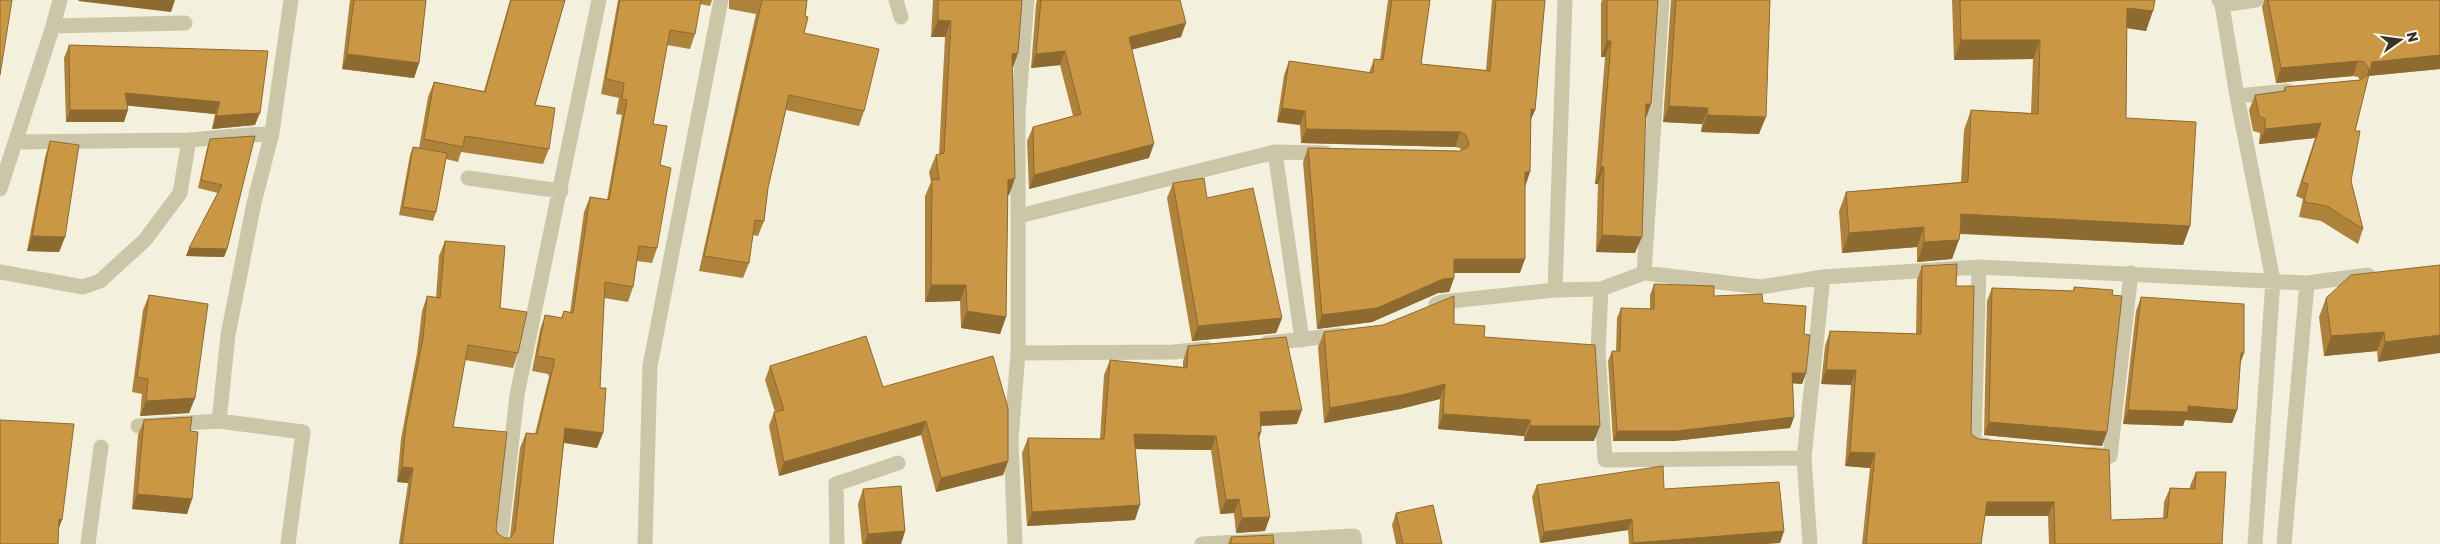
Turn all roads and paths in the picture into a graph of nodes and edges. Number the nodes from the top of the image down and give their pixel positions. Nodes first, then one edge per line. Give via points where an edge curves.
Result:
1 (60, 0) edge
2 (291, 0) edge
3 (600, 0) edge
4 (721, 0) edge
5 (896, 0) edge
6 (1027, 0) edge
7 (1564, 0) edge
8 (1662, 0) edge
9 (2256, 0) edge
10 (2221, 2) edge
11 (900, 17) dead end
12 (185, 23) dead end
13 (53, 26) junction
14 (2305, 90) edge
15 (2237, 96) junction
16 (272, 133) junction
17 (189, 140) junction
18 (15, 142) junction
19 (1275, 152) junction
20 (1342, 154) edge
21 (468, 178) dead end
22 (0, 189) edge
23 (561, 191) junction
24 (1019, 216) junction
25 (1979, 267) junction
26 (0, 272) edge
27 (2131, 273) junction
28 (2383, 273) edge
29 (1644, 274) junction
30 (1823, 277) junction
31 (2273, 280) junction
32 (2307, 282) junction
33 (1601, 288) junction
34 (1555, 290) junction
35 (1425, 309) edge
36 (1356, 333) edge
37 (1302, 340) junction
38 (1252, 345) edge
39 (1222, 348) edge
40 (1018, 353) junction
41 (219, 421) junction
42 (138, 426) dead end
43 (101, 447) dead end
44 (2003, 447) edge
45 (2071, 453) edge
46 (1804, 458) junction
47 (898, 463) dead end
48 (88, 544) edge
49 (288, 544) edge
50 (500, 544) edge
51 (645, 544) edge
52 (838, 544) edge
53 (1015, 544) edge
54 (1202, 544) edge
55 (1354, 544) edge
56 (1810, 544) edge
57 (2255, 544) edge
58 (2284, 544) edge

1 - 13 street
2 - 16 street
3 - 23 street
4 - 51 street via 650,366
5 - 11 street
6 - 24 street via 1018,112
7 - 34 street
8 - 29 street
9 - 10 street
10 - 15 street
12 - 13 street
13 - 18 street
14 - 15 street
15 - 31 street
16 - 17 street
16 - 41 street via 254,202 228,335
17 - 18 street
17 - 26 street via 180,193 145,240 100,281 83,287
18 - 22 street
19 - 20 street
19 - 24 street
19 - 37 street
21 - 23 street
23 - 50 street via 517,395
24 - 40 street
25 - 27 street
25 - 30 street
25 - 44 street via 1974,444
27 - 31 street
27 - 45 street via 2110,456
28 - 32 street
29 - 30 street via 1761,287
29 - 33 street
30 - 46 street
31 - 32 street
31 - 57 street
32 - 58 street
33 - 34 street
33 - 46 street via 1598,351 1606,460
34 - 35 street via 1442,302
36 - 37 street
37 - 38 street
39 - 40 street via 1173,352
40 - 53 street via 1011,440
41 - 42 street
41 - 49 street via 303,432
43 - 48 street
46 - 56 street
47 - 52 street via 836,484
54 - 55 street via 1354,536

